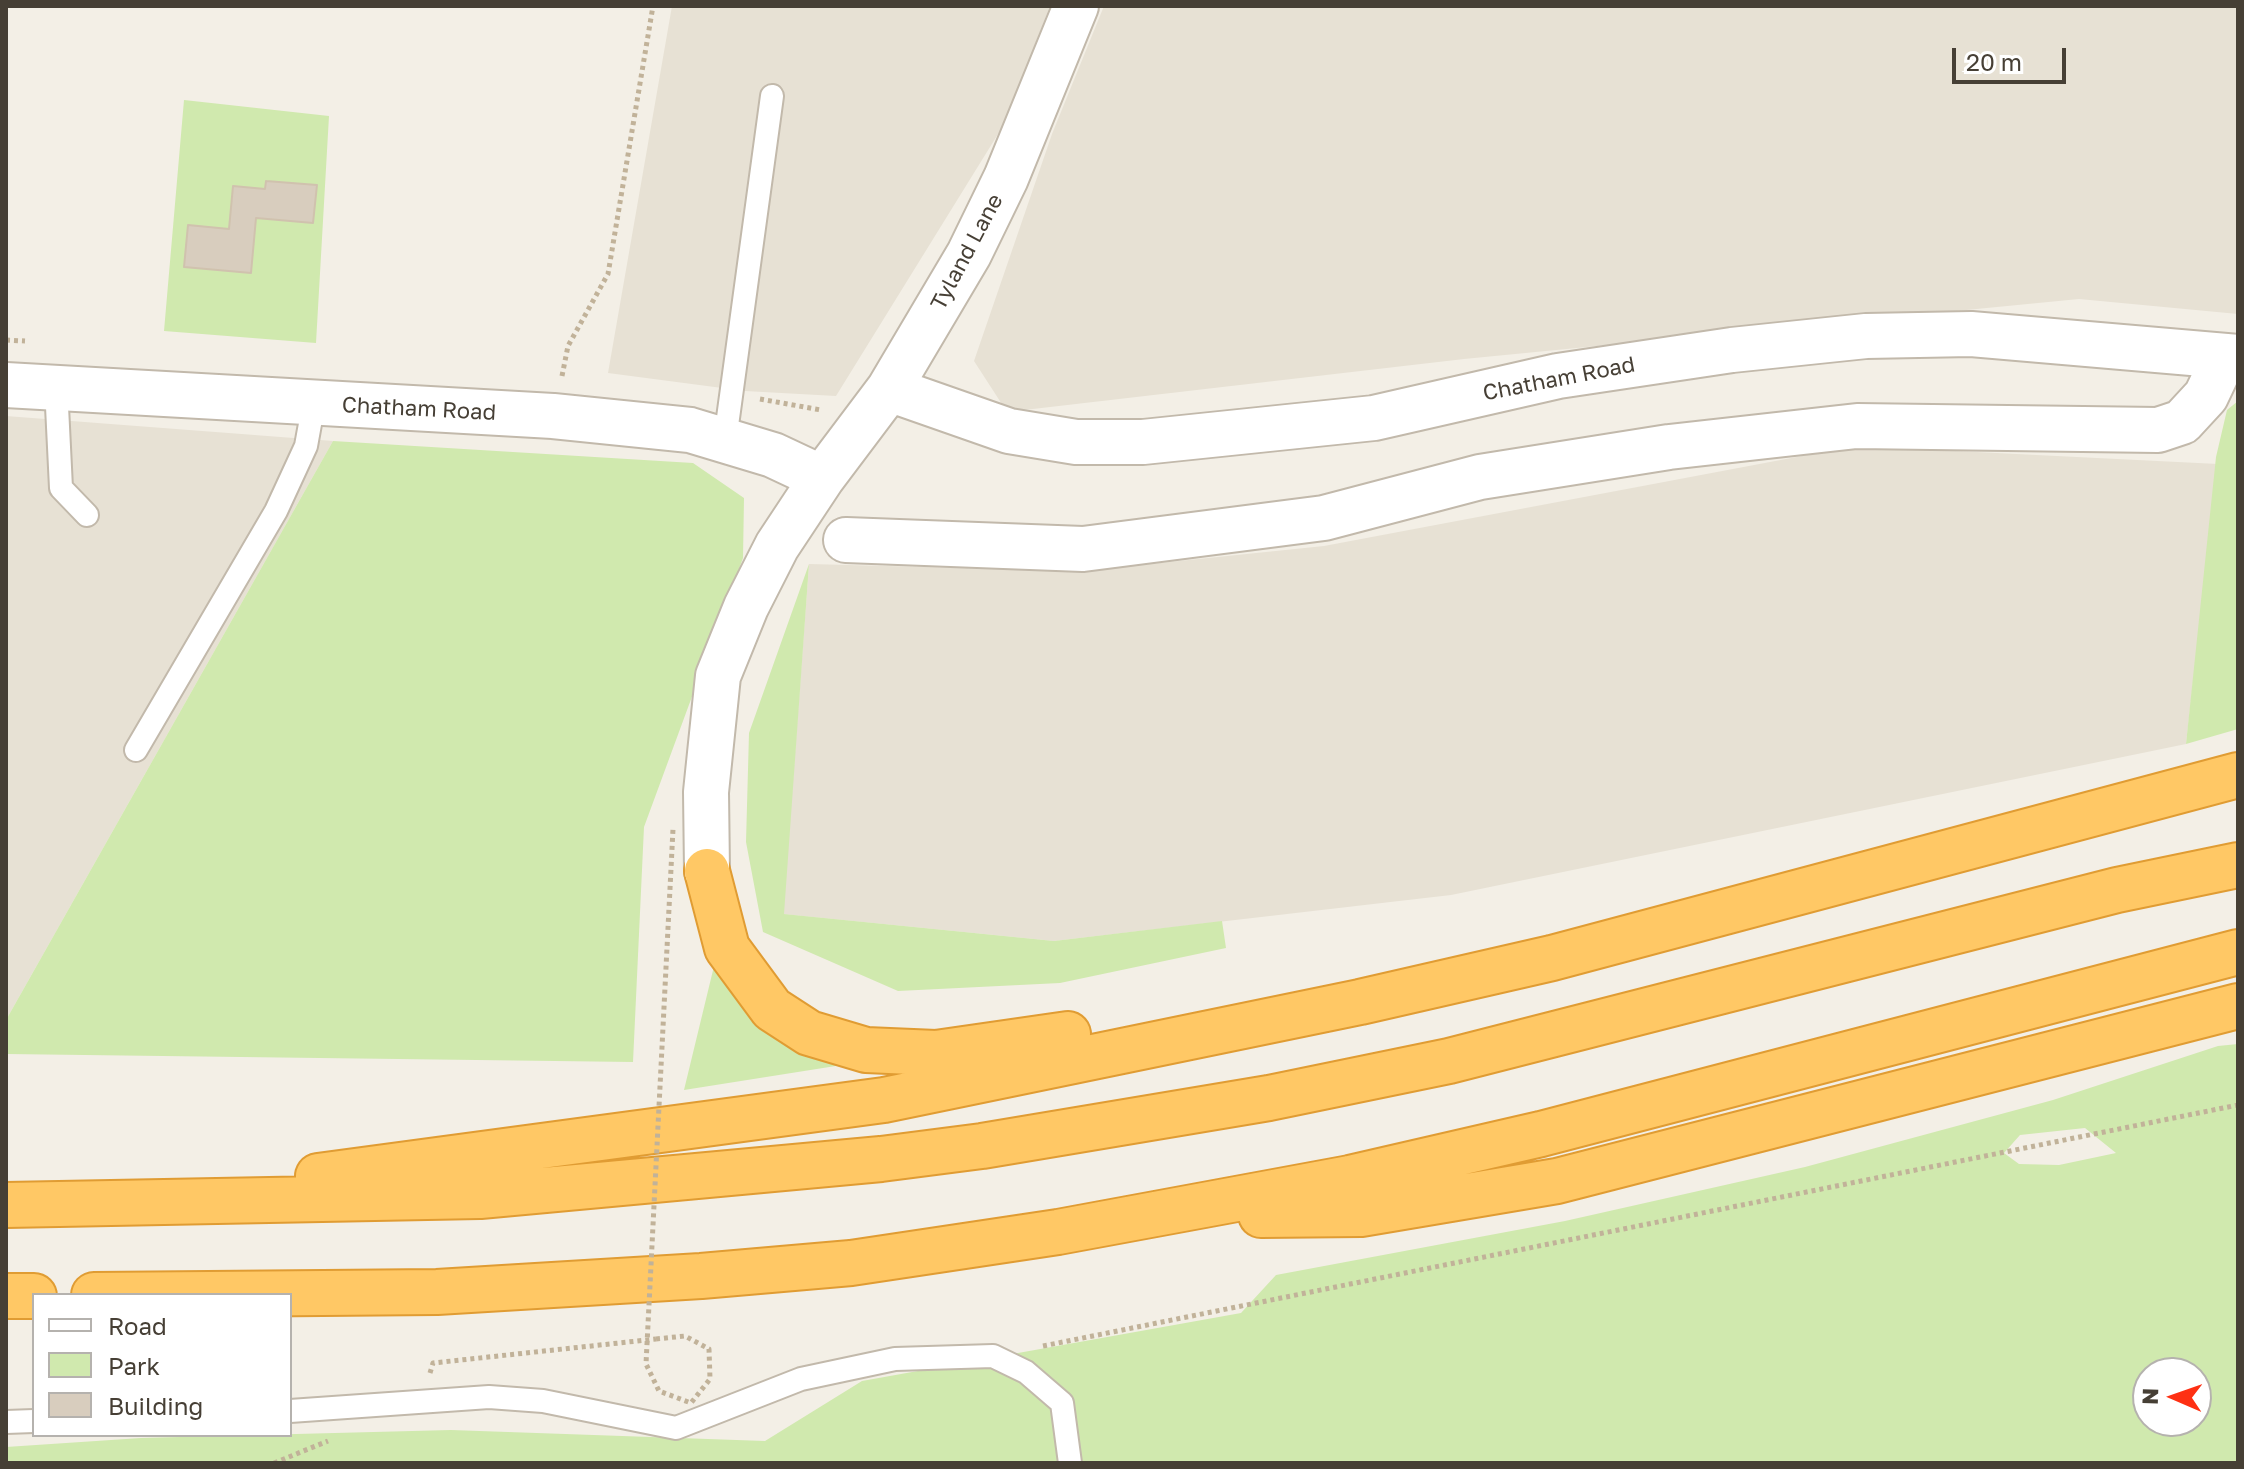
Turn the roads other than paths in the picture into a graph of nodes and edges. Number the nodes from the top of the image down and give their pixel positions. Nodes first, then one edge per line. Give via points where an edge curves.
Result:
1 (1076, 6) edge
2 (772, 96) dead end
3 (2231, 356) edge
4 (6, 385) edge
5 (56, 386) junction
6 (889, 389) junction
7 (314, 402) junction
8 (725, 440) junction
9 (822, 478) junction
10 (87, 515) dead end
11 (846, 540) dead end
12 (136, 750) dead end
13 (2238, 775) edge
14 (2238, 865) edge
15 (707, 871) joint
16 (2238, 952) edge
17 (2238, 981) edge
18 (2083, 994) junction
19 (1360, 1002) junction
20 (2238, 1006) edge
21 (6, 1205) edge
22 (97, 1205) junction
23 (1151, 1215) junction
24 (292, 1293) edge
25 (6, 1296) edge
26 (32, 1296) edge
27 (292, 1411) edge
28 (32, 1421) edge
29 (6, 1422) edge
30 (1070, 1463) edge

1 - 6 street, Tyland Lane via 994,204
2 - 8 lane
3 - 6 street, Chatham Road via 1971,334 1866,336 1558,376 1374,418 1143,442 1076,442 1009,431
3 - 11 street via 2182,422 2158,430 1857,426 1653,449 1480,477 1324,518 1083,549
4 - 5 street, Chatham Road
5 - 7 street, Chatham Road
5 - 10 lane via 61,488
6 - 9 street, Tyland Lane
7 - 8 street, Chatham Road via 553,416 690,430
7 - 12 lane via 306,446 276,511
8 - 9 street, Chatham Road
9 - 15 street, Tyland Lane via 777,546 718,676 706,792
13 - 19 highway via 1552,958
14 - 22 highway via 2117,890 1449,1061 1269,1098 982,1146 480,1196
15 - 19 highway via 727,948 772,1009 809,1033 866,1050 936,1053 1212,1013
16 - 18 highway
17 - 18 highway
18 - 23 highway via 1541,1134 1350,1178
19 - 22 highway via 884,1100
20 - 23 highway via 1557,1181 1361,1214
21 - 22 highway
23 - 24 highway via 851,1263 437,1292
25 - 26 highway
27 - 30 lane via 489,1397 543,1401 676,1428 801,1379 895,1359 993,1356 1026,1372 1062,1403
28 - 29 lane

